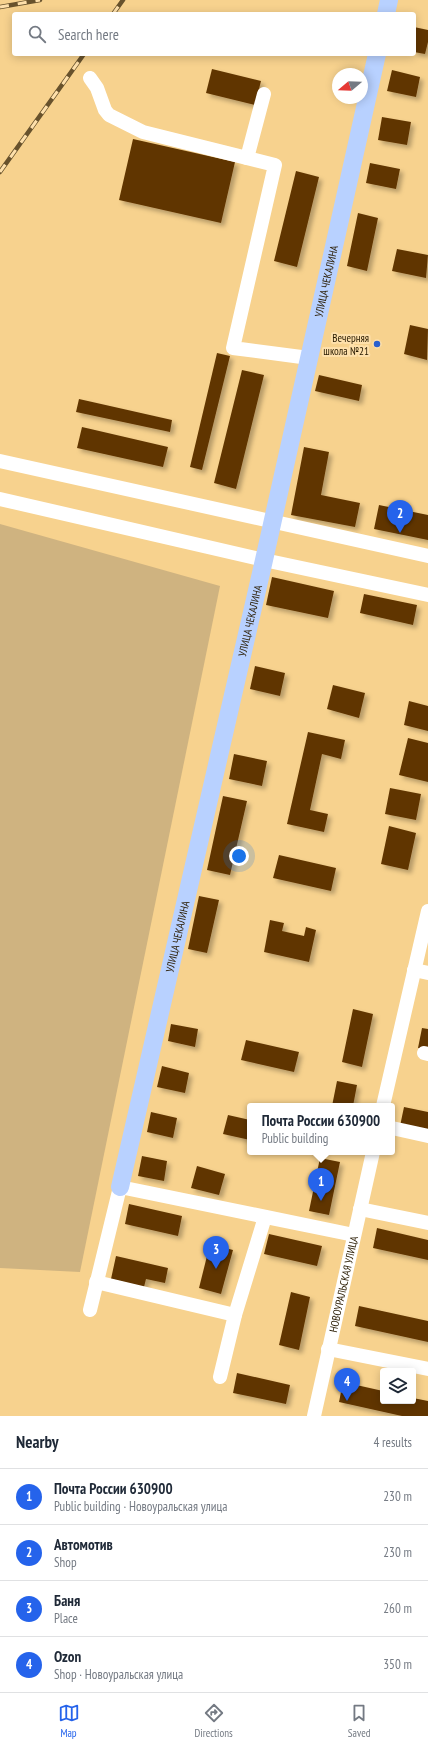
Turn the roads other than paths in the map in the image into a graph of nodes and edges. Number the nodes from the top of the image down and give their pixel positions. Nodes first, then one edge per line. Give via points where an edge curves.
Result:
1 (389, 0) edge
2 (386, 12) edge
3 (377, 56) edge
4 (90, 78) dead end
5 (264, 94) dead end
6 (247, 158) junction
7 (309, 358) junction
8 (0, 461) edge
9 (0, 499) edge
10 (273, 522) junction
11 (428, 556) edge
12 (264, 560) junction
13 (428, 595) edge
14 (428, 911) edge
15 (426, 932) edge
16 (421, 972) edge
17 (384, 1103) edge
18 (395, 1129) edge
19 (428, 1136) edge
20 (372, 1155) edge
21 (120, 1187) junction
22 (360, 1209) junction
23 (264, 1217) junction
24 (428, 1223) edge
25 (354, 1235) junction
26 (96, 1282) junction
27 (90, 1310) dead end
28 (235, 1315) junction
29 (328, 1349) junction
30 (428, 1369) edge
31 (220, 1376) dead end
32 (314, 1416) edge

1 - 2 main road
3 - 7 main road, УЛИЦА ЧЕКАЛИНА
4 - 6 street via 98,88 109,115 143,132
5 - 6 street
6 - 7 street via 275,165 233,348
7 - 10 main road, УЛИЦА ЧЕКАЛИНА
8 - 10 street
9 - 12 street
10 - 11 street
10 - 12 main road, УЛИЦА ЧЕКАЛИНА
12 - 13 street
12 - 21 main road, УЛИЦА ЧЕКАЛИНА
14 - 15 street
15 - 16 street
16 - 17 street
18 - 19 street
20 - 22 street, НОВОУРАЛЬСКАЯ УЛИЦА
21 - 23 street
21 - 26 street
22 - 24 street
22 - 25 street, НОВОУРАЛЬСКАЯ УЛИЦА
23 - 25 street
23 - 28 street
25 - 29 street, НОВОУРАЛЬСКАЯ УЛИЦА
26 - 27 street
26 - 28 street
28 - 31 street
29 - 30 street
29 - 32 street, НОВОУРАЛЬСКАЯ УЛИЦА

